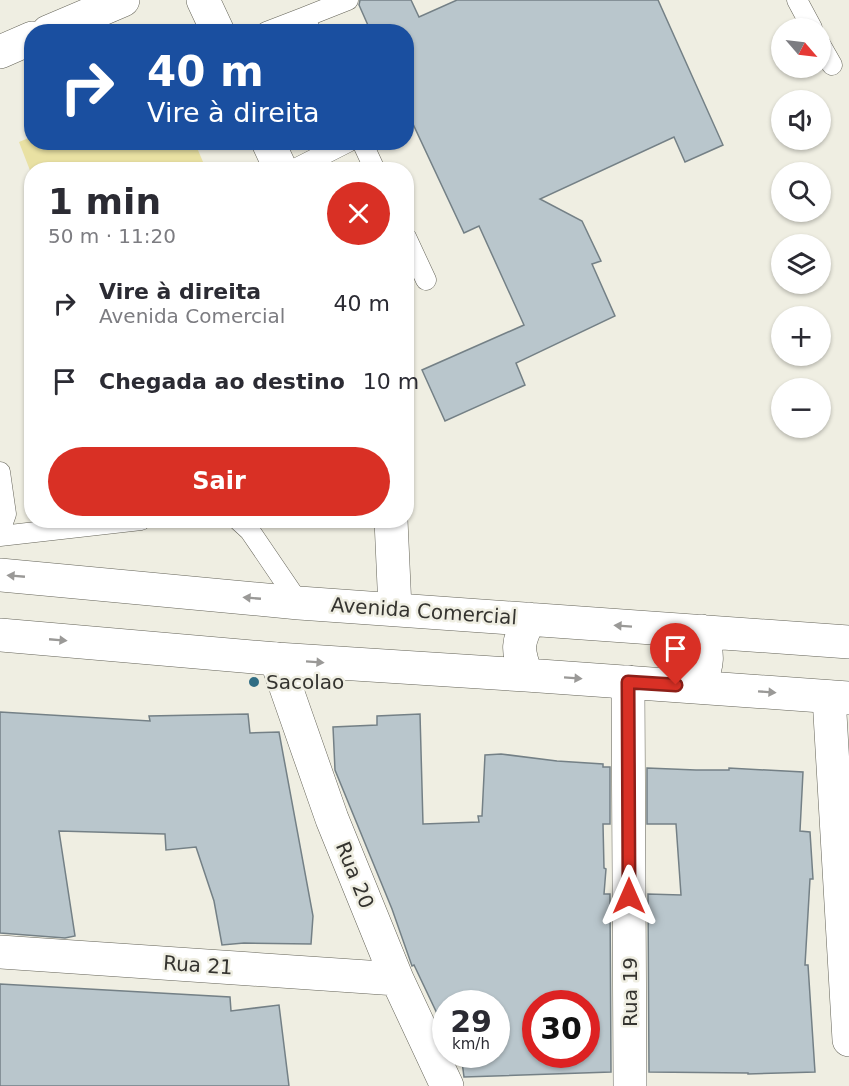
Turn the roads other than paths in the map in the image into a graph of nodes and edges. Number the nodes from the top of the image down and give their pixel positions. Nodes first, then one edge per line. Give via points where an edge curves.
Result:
1 (203, 0) edge
2 (348, 0) edge
3 (797, 0) edge
4 (102, 4) edge
5 (807, 18) edge
6 (63, 24) edge
7 (214, 24) edge
8 (308, 24) edge
9 (24, 42) edge
10 (0, 52) edge
11 (332, 150) edge
12 (309, 162) edge
13 (414, 254) edge
14 (426, 280) dead end
15 (0, 472) edge
16 (70, 528) edge
17 (247, 528) edge
18 (392, 528) edge
19 (0, 531) edge
20 (0, 536) edge
21 (0, 575) edge
22 (299, 603) junction
23 (394, 609) junction
24 (529, 619) junction
25 (701, 632) junction
26 (0, 635) edge
27 (849, 642) edge
28 (276, 659) junction
29 (526, 675) junction
30 (628, 682) junction
31 (699, 687) junction
32 (839, 698) edge
33 (0, 952) edge
34 (397, 979) junction
35 (849, 1040) edge
36 (447, 1086) edge
37 (630, 1086) edge

1 - 7 street
2 - 8 lane
3 - 5 lane
4 - 6 street
9 - 10 street
11 - 12 lane
13 - 14 lane
15 - 19 lane via 6,514
16 - 20 lane
17 - 22 lane
18 - 23 street
22 -> 21 street, Avenida Comercial
22 - 23 street, Avenida Comercial
23 - 24 street, Avenida Comercial
25 -> 24 street, Avenida Comercial
24 - 29 street via 518,652
25 - 27 street, Avenida Comercial
25 - 31 street via 708,664
26 -> 28 street
28 -> 29 street
28 - 34 street, Rua 20 via 332,819
29 -> 30 street
30 - 31 street
30 - 37 street, Rua 19
31 -> 32 street
32 - 35 street
33 - 34 street, Rua 21
34 - 36 street, Rua 20

